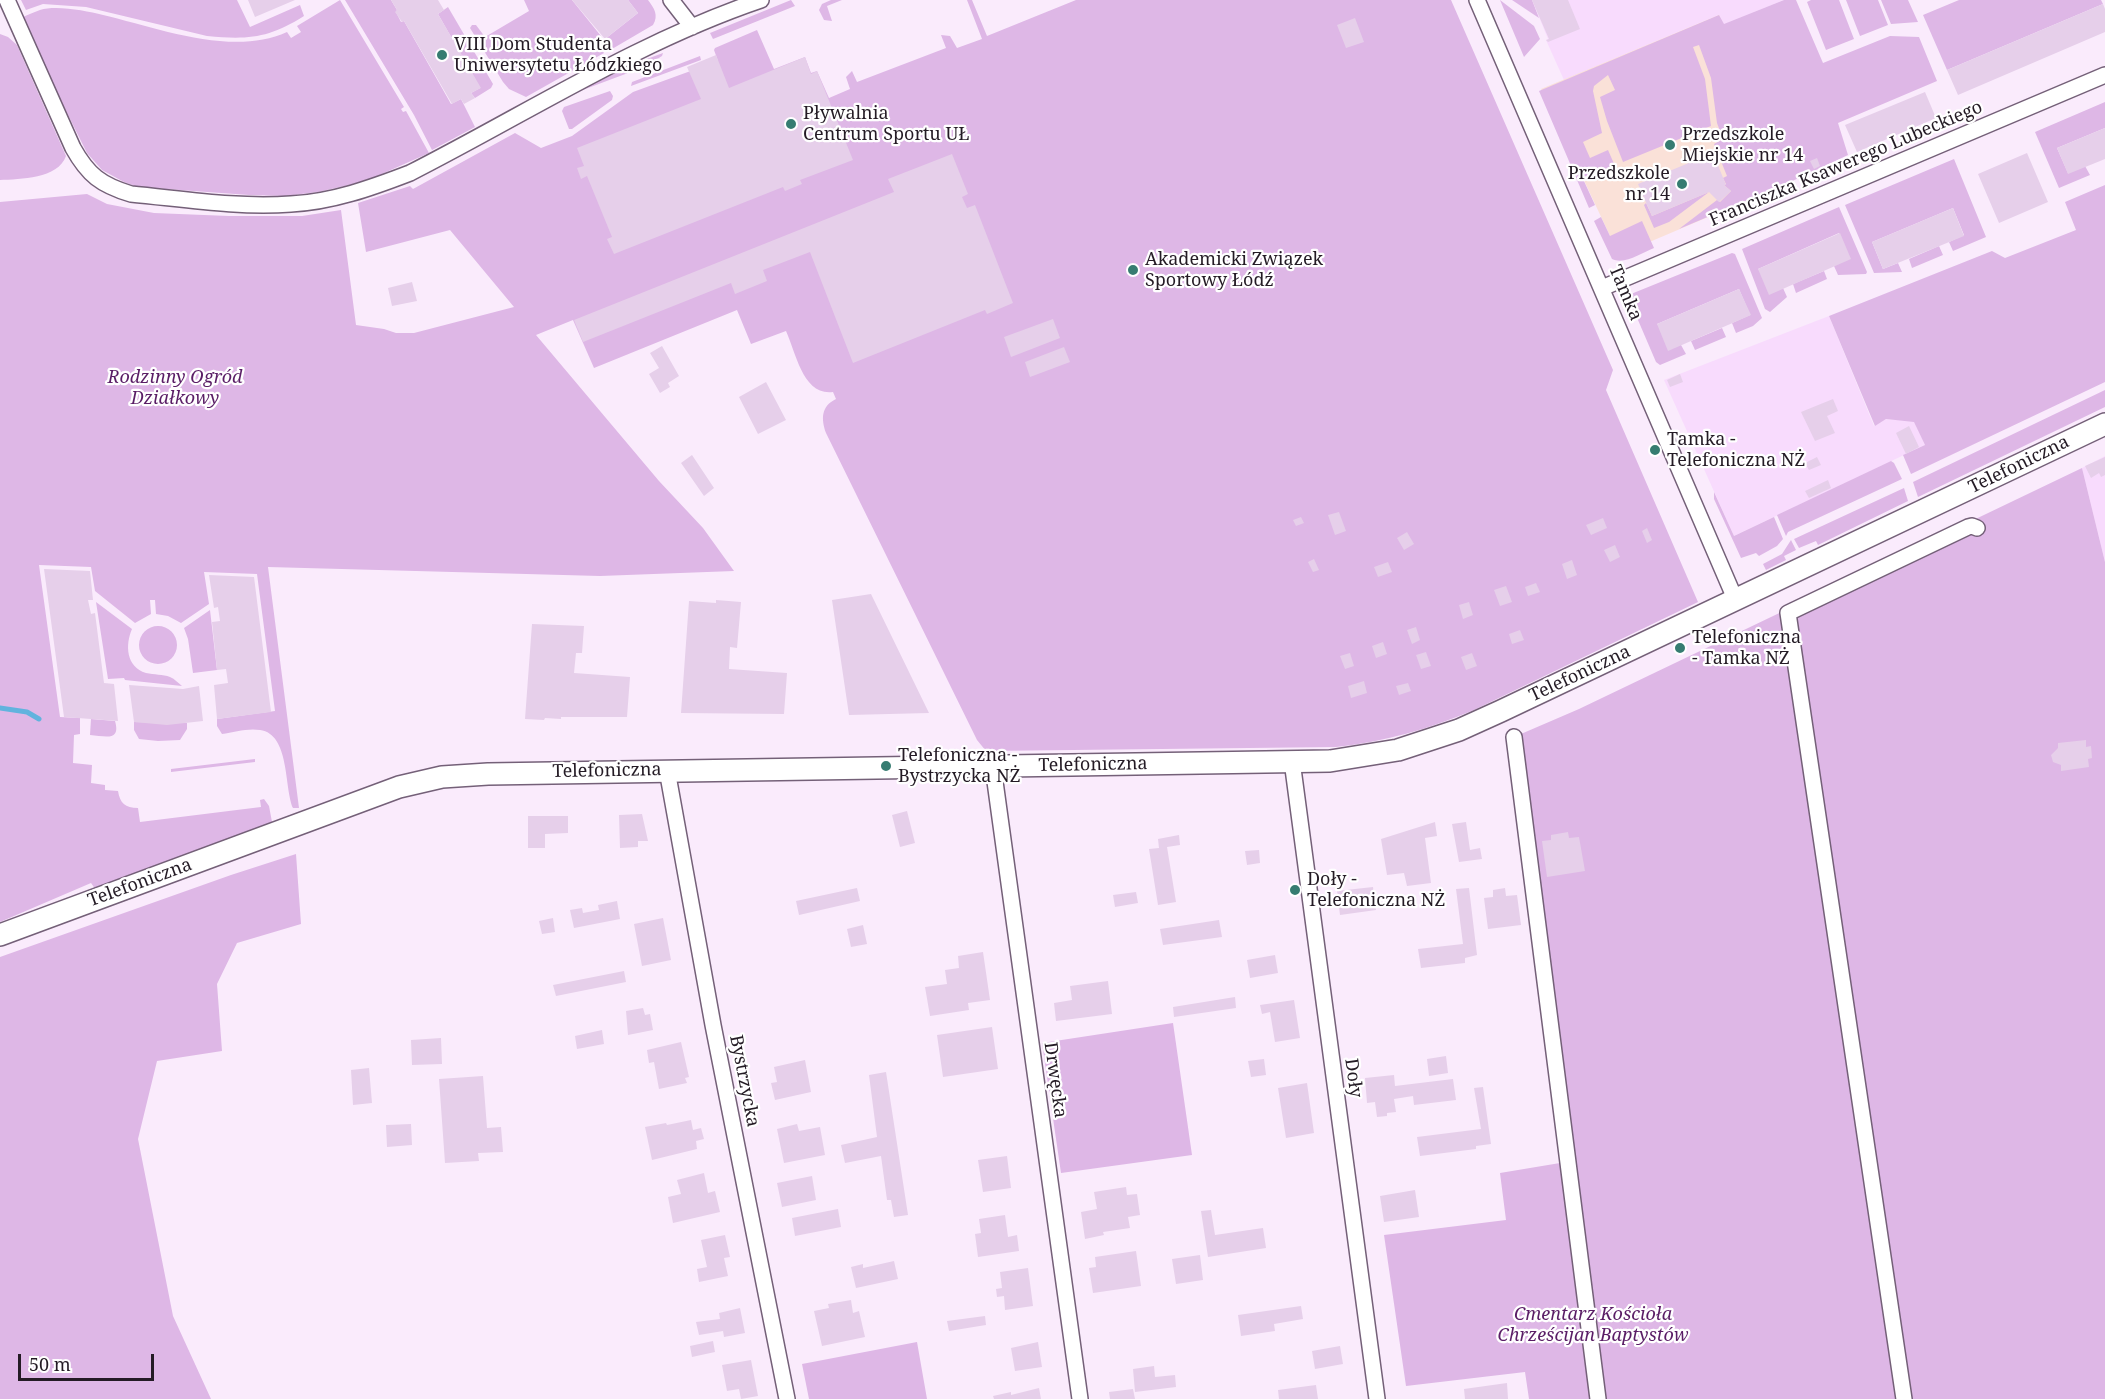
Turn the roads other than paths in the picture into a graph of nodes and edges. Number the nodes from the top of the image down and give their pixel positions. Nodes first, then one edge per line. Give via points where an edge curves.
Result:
1 (7, 0) edge
2 (671, 0) edge
3 (761, 0) edge
4 (1477, 0) edge
5 (692, 27) junction
6 (2105, 75) edge
7 (1602, 288) junction
8 (2105, 424) edge
9 (1977, 528) dead end
10 (1736, 601) junction
11 (1514, 737) dead end
12 (1292, 761) junction
13 (993, 767) junction
14 (667, 770) junction
15 (0, 935) edge
16 (787, 1399) edge
17 (1080, 1399) edge
18 (1377, 1399) edge
19 (1598, 1399) edge
20 (1904, 1399) edge

1 - 5 street via 86,170 113,189 131,194 245,204 319,201 377,186 435,160 614,63
2 - 5 street
3 - 5 street
4 - 7 street, Tamka
6 - 7 street, Franciszka Ksawerego Lubeckiego
7 - 10 street, Tamka
8 - 10 street, Telefoniczna
9 - 20 street via 1968,527 1788,613
10 - 12 street, Telefoniczna via 1459,730 1383,754
11 - 19 street
12 - 13 street, Telefoniczna
12 - 18 street, Doły
13 - 14 street, Telefoniczna
13 - 17 street, Drwęcka
14 - 15 street, Telefoniczna via 460,775 426,780
14 - 16 street, Bystrzycka

